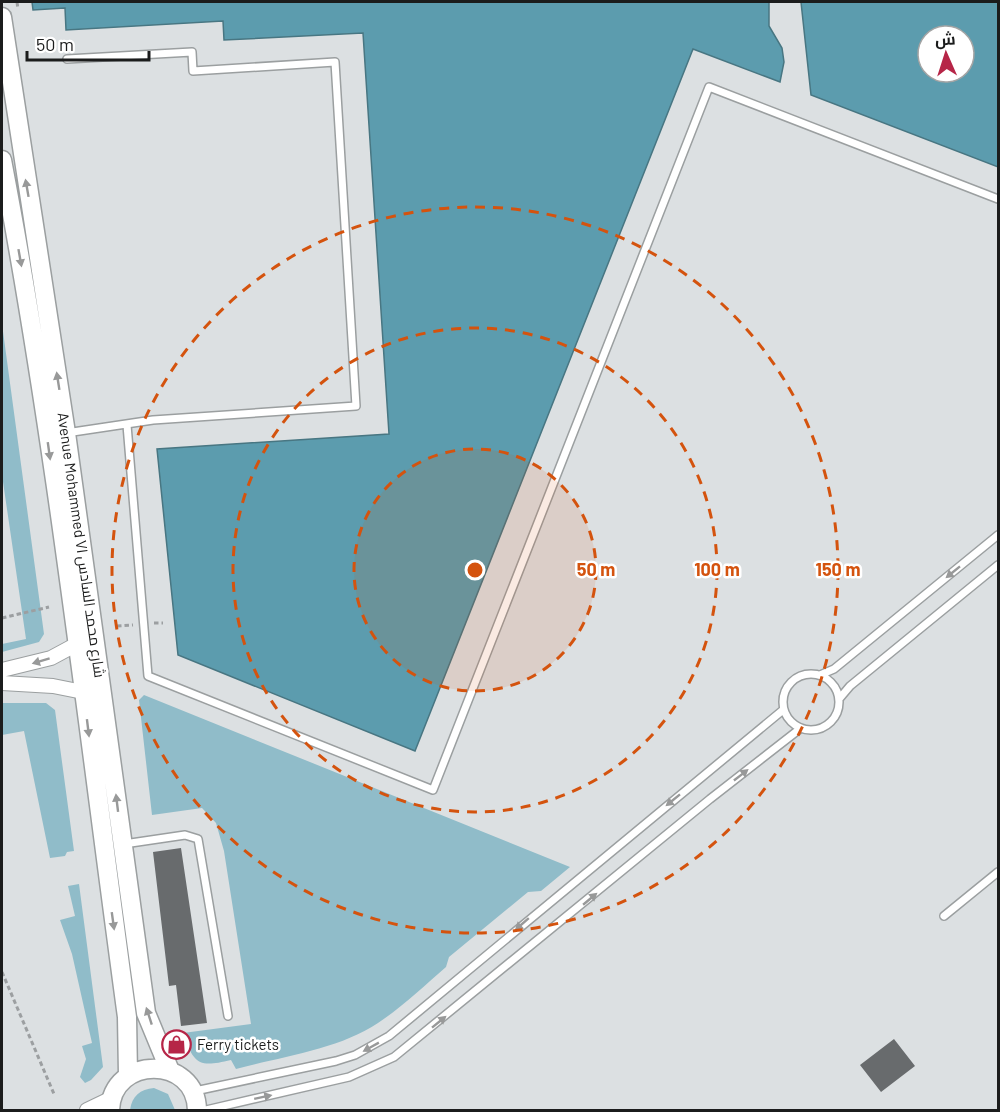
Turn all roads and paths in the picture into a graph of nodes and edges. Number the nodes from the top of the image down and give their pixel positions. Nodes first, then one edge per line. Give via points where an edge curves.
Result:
1 (2, 17) edge
2 (67, 59) dead end
3 (2, 160) edge
4 (999, 199) edge
5 (127, 425) junction
6 (66, 433) junction
7 (999, 535) edge
8 (999, 565) edge
9 (49, 607) dead end
10 (2, 618) edge
11 (77, 644) junction
12 (2, 670) edge
13 (820, 675) junction
14 (2, 683) edge
15 (83, 692) junction
16 (839, 699) junction
17 (783, 710) junction
18 (801, 728) junction
19 (122, 844) junction
20 (999, 872) edge
21 (944, 916) dead end
22 (2, 972) edge
23 (228, 1016) dead end
24 (170, 1071) junction
25 (128, 1075) junction
26 (192, 1091) junction
27 (54, 1094) dead end
28 (111, 1104) edge
29 (87, 1110) edge
30 (197, 1110) edge
31 (206, 1110) edge

6 -> 1 main road, Avenue Mohammed VI شارع محمد السادس
2 - 5 lane via 192,52 193,70 335,62 356,406
3 -> 11 main road, Avenue Mohammed VI شارع محمد السادس via 26,294
4 - 5 lane via 709,87 434,790 148,676
5 - 6 lane
19 -> 6 main road, Avenue Mohammed VI شارع محمد السادس
7 -> 13 lane via 834,669
8 - 16 lane
9 - 10 path
11 -> 12 street via 51,658
11 - 15 main road, Avenue Mohammed VI شارع محمد السادس
13 - 16 lane via 833,685
13 - 17 lane via 804,674 790,682 783,696
14 - 15 street
15 -> 25 main road, Avenue Mohammed VI شارع محمد السادس via 127,1017
16 - 18 lane via 831,721 817,729
17 - 18 lane
17 -> 26 lane via 389,1036 346,1058
31 -> 18 lane via 349,1077 393,1057
19 - 23 lane via 186,835 198,839
24 -> 19 main road, Avenue Mohammed VI شارع محمد السادس via 146,1013
20 - 21 lane
22 - 27 path
24 - 25 main road via 153,1067
24 - 26 main road
25 - 28 main road via 116,1089
26 - 30 main road
28 - 29 street

